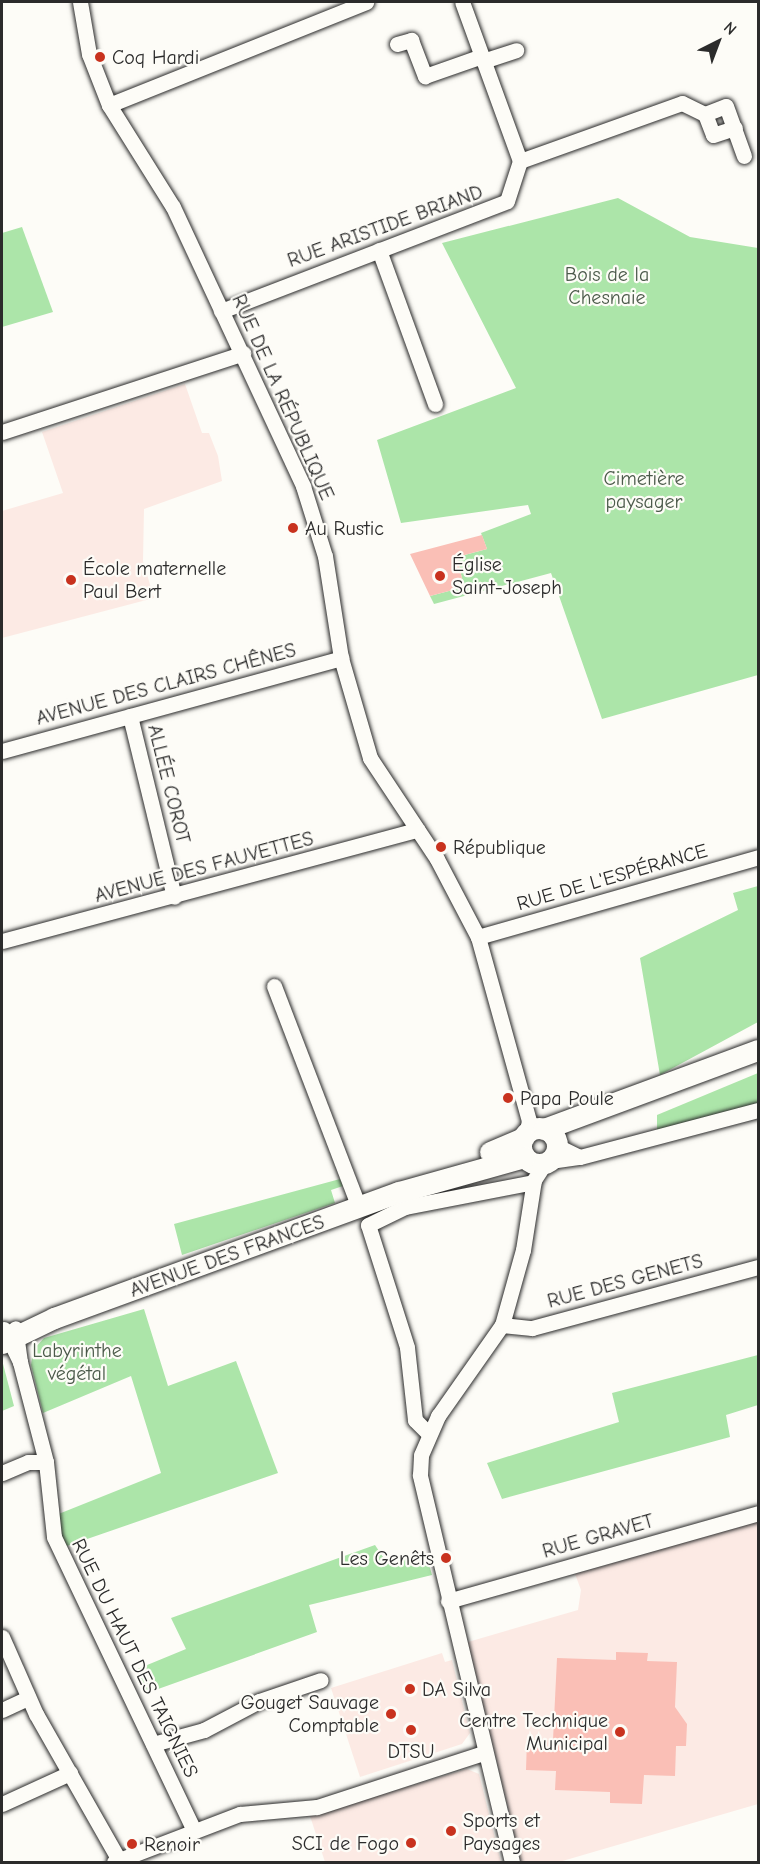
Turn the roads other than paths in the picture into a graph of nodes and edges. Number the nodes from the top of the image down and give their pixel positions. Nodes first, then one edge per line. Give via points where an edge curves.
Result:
1 (80, 2) edge
2 (366, 2) edge
3 (462, 2) edge
4 (397, 44) dead end
5 (516, 50) dead end
6 (483, 58) junction
7 (109, 105) junction
8 (705, 114) junction
9 (735, 128) junction
10 (744, 156) dead end
11 (520, 161) junction
12 (379, 250) junction
13 (221, 311) junction
14 (243, 353) junction
15 (435, 404) dead end
16 (2, 432) edge
17 (341, 658) junction
18 (130, 716) junction
19 (2, 751) edge
20 (417, 830) junction
21 (759, 857) edge
22 (174, 897) junction
23 (478, 937) junction
24 (2, 942) edge
25 (274, 986) dead end
26 (759, 1050) edge
27 (759, 1110) edge
28 (538, 1150) junction
29 (364, 1216) junction
30 (759, 1267) edge
31 (502, 1325) junction
32 (8, 1334) edge
33 (429, 1434) junction
34 (46, 1462) junction
35 (2, 1473) edge
36 (759, 1513) edge
37 (448, 1600) junction
38 (2, 1637) edge
39 (316, 1686) dead end
40 (28, 1698) junction
41 (2, 1710) edge
42 (153, 1744) junction
43 (483, 1753) junction
44 (70, 1773) junction
45 (2, 1804) edge
46 (194, 1829) junction
47 (148, 1856) edge
48 (117, 1862) edge
49 (512, 1863) edge

1 - 7 street, RUE DE LA RÉPUBLIQUE via 89,54
2 - 7 street
3 - 6 street
4 - 6 street via 411,40 425,76
5 - 6 street
6 - 11 street
7 - 13 street, RUE DE LA RÉPUBLIQUE via 173,207
8 - 9 street via 712,135
8 - 9 street via 726,106
8 - 11 street via 682,103
9 - 10 street
11 - 12 street, RUE ARISTIDE BRIAND via 513,190 502,205
12 - 13 street, RUE ARISTIDE BRIAND
12 - 15 street
13 - 14 street, RUE DE LA RÉPUBLIQUE
14 - 16 street
14 - 17 street, RUE DE LA RÉPUBLIQUE via 312,513 331,578
17 - 18 street, AVENUE DES CLAIRS CHÊNES
17 - 20 street, RUE DE LA RÉPUBLIQUE via 370,758
18 - 19 street, AVENUE DES CLAIRS CHÊNES
18 - 22 street, ALLÉE COROT
20 - 22 street, AVENUE DES FAUVETTES
20 - 23 street, RUE DE LA RÉPUBLIQUE
21 - 23 street, RUE DE L'ESPÉRANCE
22 - 24 street, AVENUE DES FAUVETTES
23 - 28 street, RUE DE LA RÉPUBLIQUE
25 - 29 street
26 - 28 main road, AVENUE DES FRANCES
27 - 28 street via 580,1157
28 - 29 street, AVENUE DES FRANCES via 405,1207
28 - 29 main road, AVENUE DES FRANCES via 418,1179
28 - 31 street, RUE DE LA RÉPUBLIQUE via 524,1250
29 - 32 main road, AVENUE DES FRANCES
29 - 33 street via 407,1347 415,1420
30 - 31 street, RUE DES GENETS via 532,1328
31 - 33 street, RUE DE LA RÉPUBLIQUE
32 - 34 street, RUE DU HAUT DES TAIGNIES via 20,1362
33 - 37 street, RUE DE LA RÉPUBLIQUE via 421,1455 422,1487
34 - 35 street via 28,1462
34 - 42 street, RUE DU HAUT DES TAIGNIES via 54,1537
36 - 37 street, RUE GRAVET
37 - 43 street, RUE DE LA RÉPUBLIQUE
38 - 40 street
39 - 42 street via 259,1701 204,1730
40 - 41 street
40 - 44 street
42 - 46 street, RUE DU HAUT DES TAIGNIES
43 - 46 street via 317,1807 240,1814
43 - 49 street, RUE DE LA RÉPUBLIQUE
44 - 45 street
44 - 48 street
46 - 47 street
47 - 48 street

